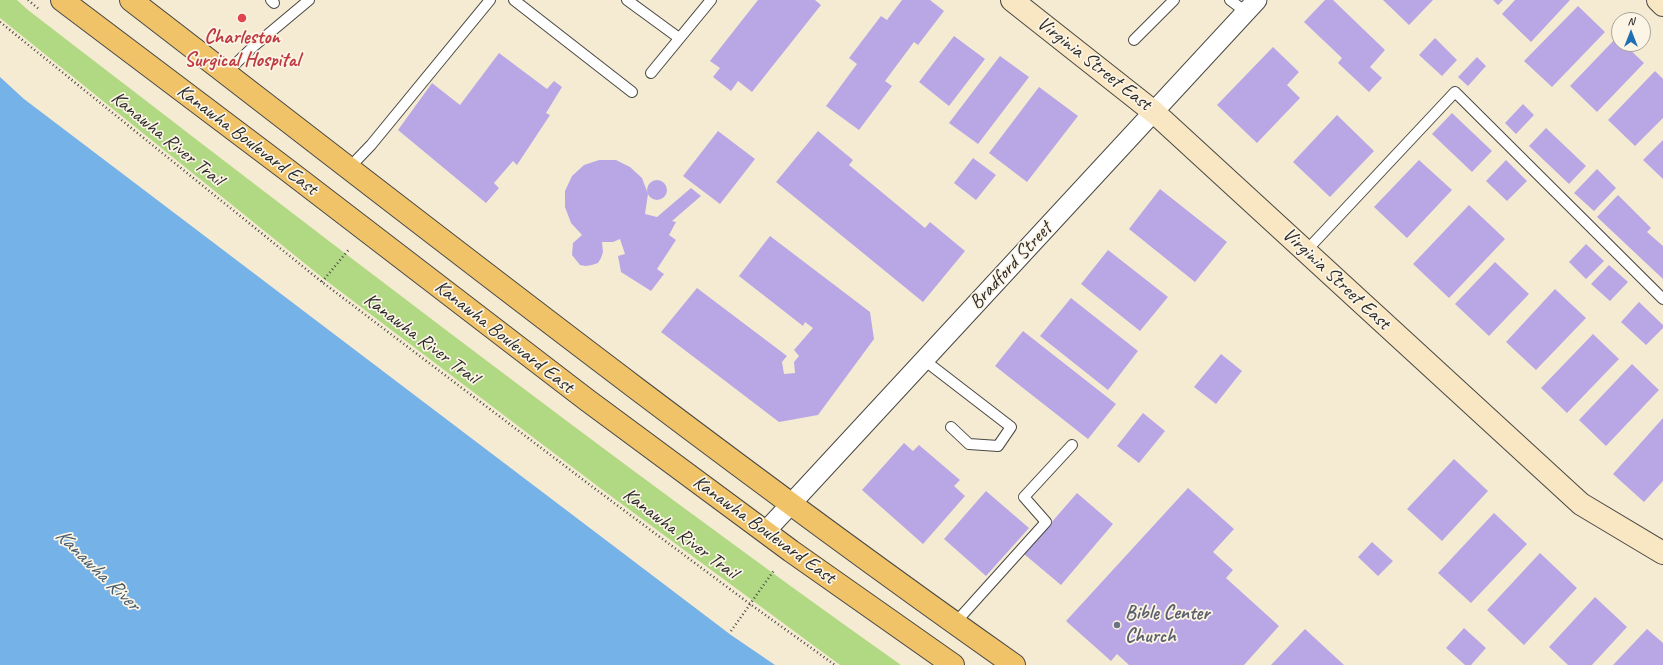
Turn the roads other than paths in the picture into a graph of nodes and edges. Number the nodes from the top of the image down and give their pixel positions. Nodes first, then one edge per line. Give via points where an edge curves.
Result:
1 (62, 0) edge
2 (131, 0) edge
3 (309, 0) edge
4 (490, 0) edge
5 (514, 0) edge
6 (628, 0) edge
7 (711, 0) edge
8 (1012, 0) edge
9 (1174, 0) edge
10 (1230, 0) edge
11 (1658, 0) edge
12 (1663, 5) edge
13 (1252, 6) edge
14 (679, 38) junction
15 (1134, 40) dead end
16 (226, 73) junction
17 (651, 73) dead end
18 (632, 92) dead end
19 (1155, 112) junction
20 (349, 168) junction
21 (1306, 252) junction
22 (1663, 299) edge
23 (924, 360) junction
24 (951, 428) dead end
25 (1072, 445) dead end
26 (790, 503) junction
27 (765, 532) junction
28 (1663, 553) edge
29 (955, 623) junction
30 (953, 665) edge
31 (1014, 665) edge

1 - 27 main road, Kanawha Boulevard East via 586,400
2 - 16 main road, Kanawha Boulevard East
3 - 16 lane
4 - 20 lane via 371,145
5 - 18 lane
6 - 14 lane
7 - 14 lane
8 - 19 main road, Virginia Street East
9 - 15 lane
10 - 13 lane
11 - 12 main road
13 - 19 street, Bradford Street
14 - 17 lane
16 - 20 main road, Kanawha Boulevard East
19 - 21 main road, Virginia Street East
19 - 23 street, Bradford Street
20 - 26 main road, Kanawha Boulevard East
21 - 22 lane via 1455,92
21 - 28 main road, Virginia Street East via 1581,504
23 - 24 lane via 1011,427 998,446 969,444
23 - 26 street, Bradford Street
25 - 29 lane via 1024,497 1046,522
26 - 27 street, Bradford Street
26 - 29 main road, Kanawha Boulevard East
27 - 30 main road, Kanawha Boulevard East
29 - 31 main road, Kanawha Boulevard East

